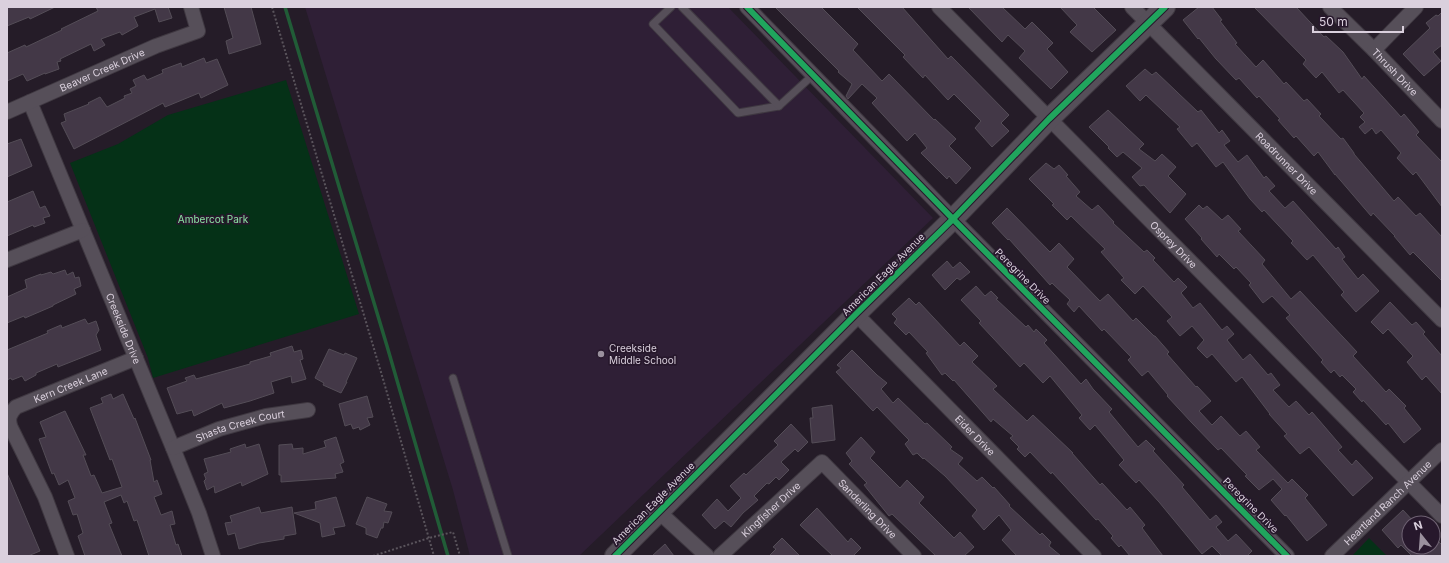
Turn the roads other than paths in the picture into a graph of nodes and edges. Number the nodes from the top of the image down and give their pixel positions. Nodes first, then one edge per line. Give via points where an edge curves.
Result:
1 (191, 7) edge
2 (671, 7) edge
3 (682, 7) edge
4 (746, 7) edge
5 (939, 7) edge
6 (1132, 7) edge
7 (1165, 7) edge
8 (1330, 7) edge
9 (1416, 7) edge
10 (1149, 23) junction
11 (1374, 50) junction
12 (813, 75) junction
13 (30, 102) junction
14 (779, 106) junction
15 (7, 112) edge
16 (1049, 119) junction
17 (1442, 120) edge
18 (953, 219) junction
19 (83, 230) junction
20 (7, 260) edge
21 (856, 314) junction
22 (1442, 320) edge
23 (136, 358) junction
24 (453, 378) dead end
25 (308, 410) dead end
26 (173, 448) junction
27 (1442, 450) edge
28 (822, 462) joint
29 (1409, 482) junction
30 (659, 512) junction
31 (1442, 516) edge
32 (67, 556) edge
33 (213, 556) edge
34 (508, 556) edge
35 (615, 556) edge
36 (707, 556) edge
37 (720, 556) edge
38 (914, 556) edge
39 (1094, 556) edge
40 (1287, 556) edge
41 (1332, 556) edge

1 - 13 street, Beaver Creek Drive via 198,31 156,46
2 - 14 lane via 653,24 738,113
3 - 14 lane
4 - 12 street, Peregrine Drive
5 - 16 street, Osprey Drive
6 - 10 street, Roadrunner Drive
7 - 10 street, American Eagle Avenue
8 - 11 street, Thrush Drive
9 - 11 street
10 - 16 street, American Eagle Avenue
10 - 22 street, Roadrunner Drive
11 - 17 street, Thrush Drive
12 - 14 lane
12 - 18 street, Peregrine Drive
13 - 15 street, Beaver Creek Drive
13 - 19 street, Creekside Drive
16 - 18 street, American Eagle Avenue
16 - 29 street, Osprey Drive
18 - 21 street, American Eagle Avenue
18 - 40 street, Peregrine Drive
19 - 20 street
19 - 23 street, Creekside Drive
21 - 30 street, American Eagle Avenue
21 - 39 street, Eider Drive
23 - 26 street, Creekside Drive
23 - 32 street, Kern Creek Lane via 16,407 10,416 9,424 45,497
24 - 34 lane
25 - 26 street, Shasta Creek Court via 266,416 219,429
26 - 33 street, Creekside Drive
27 - 29 street, Heartland Ranch Avenue
28 - 37 street, Kingfisher Drive
28 - 38 street, Sanderling Drive
29 - 31 street, Osprey Drive
29 - 41 street, Heartland Ranch Avenue
30 - 35 street, American Eagle Avenue
30 - 36 street

